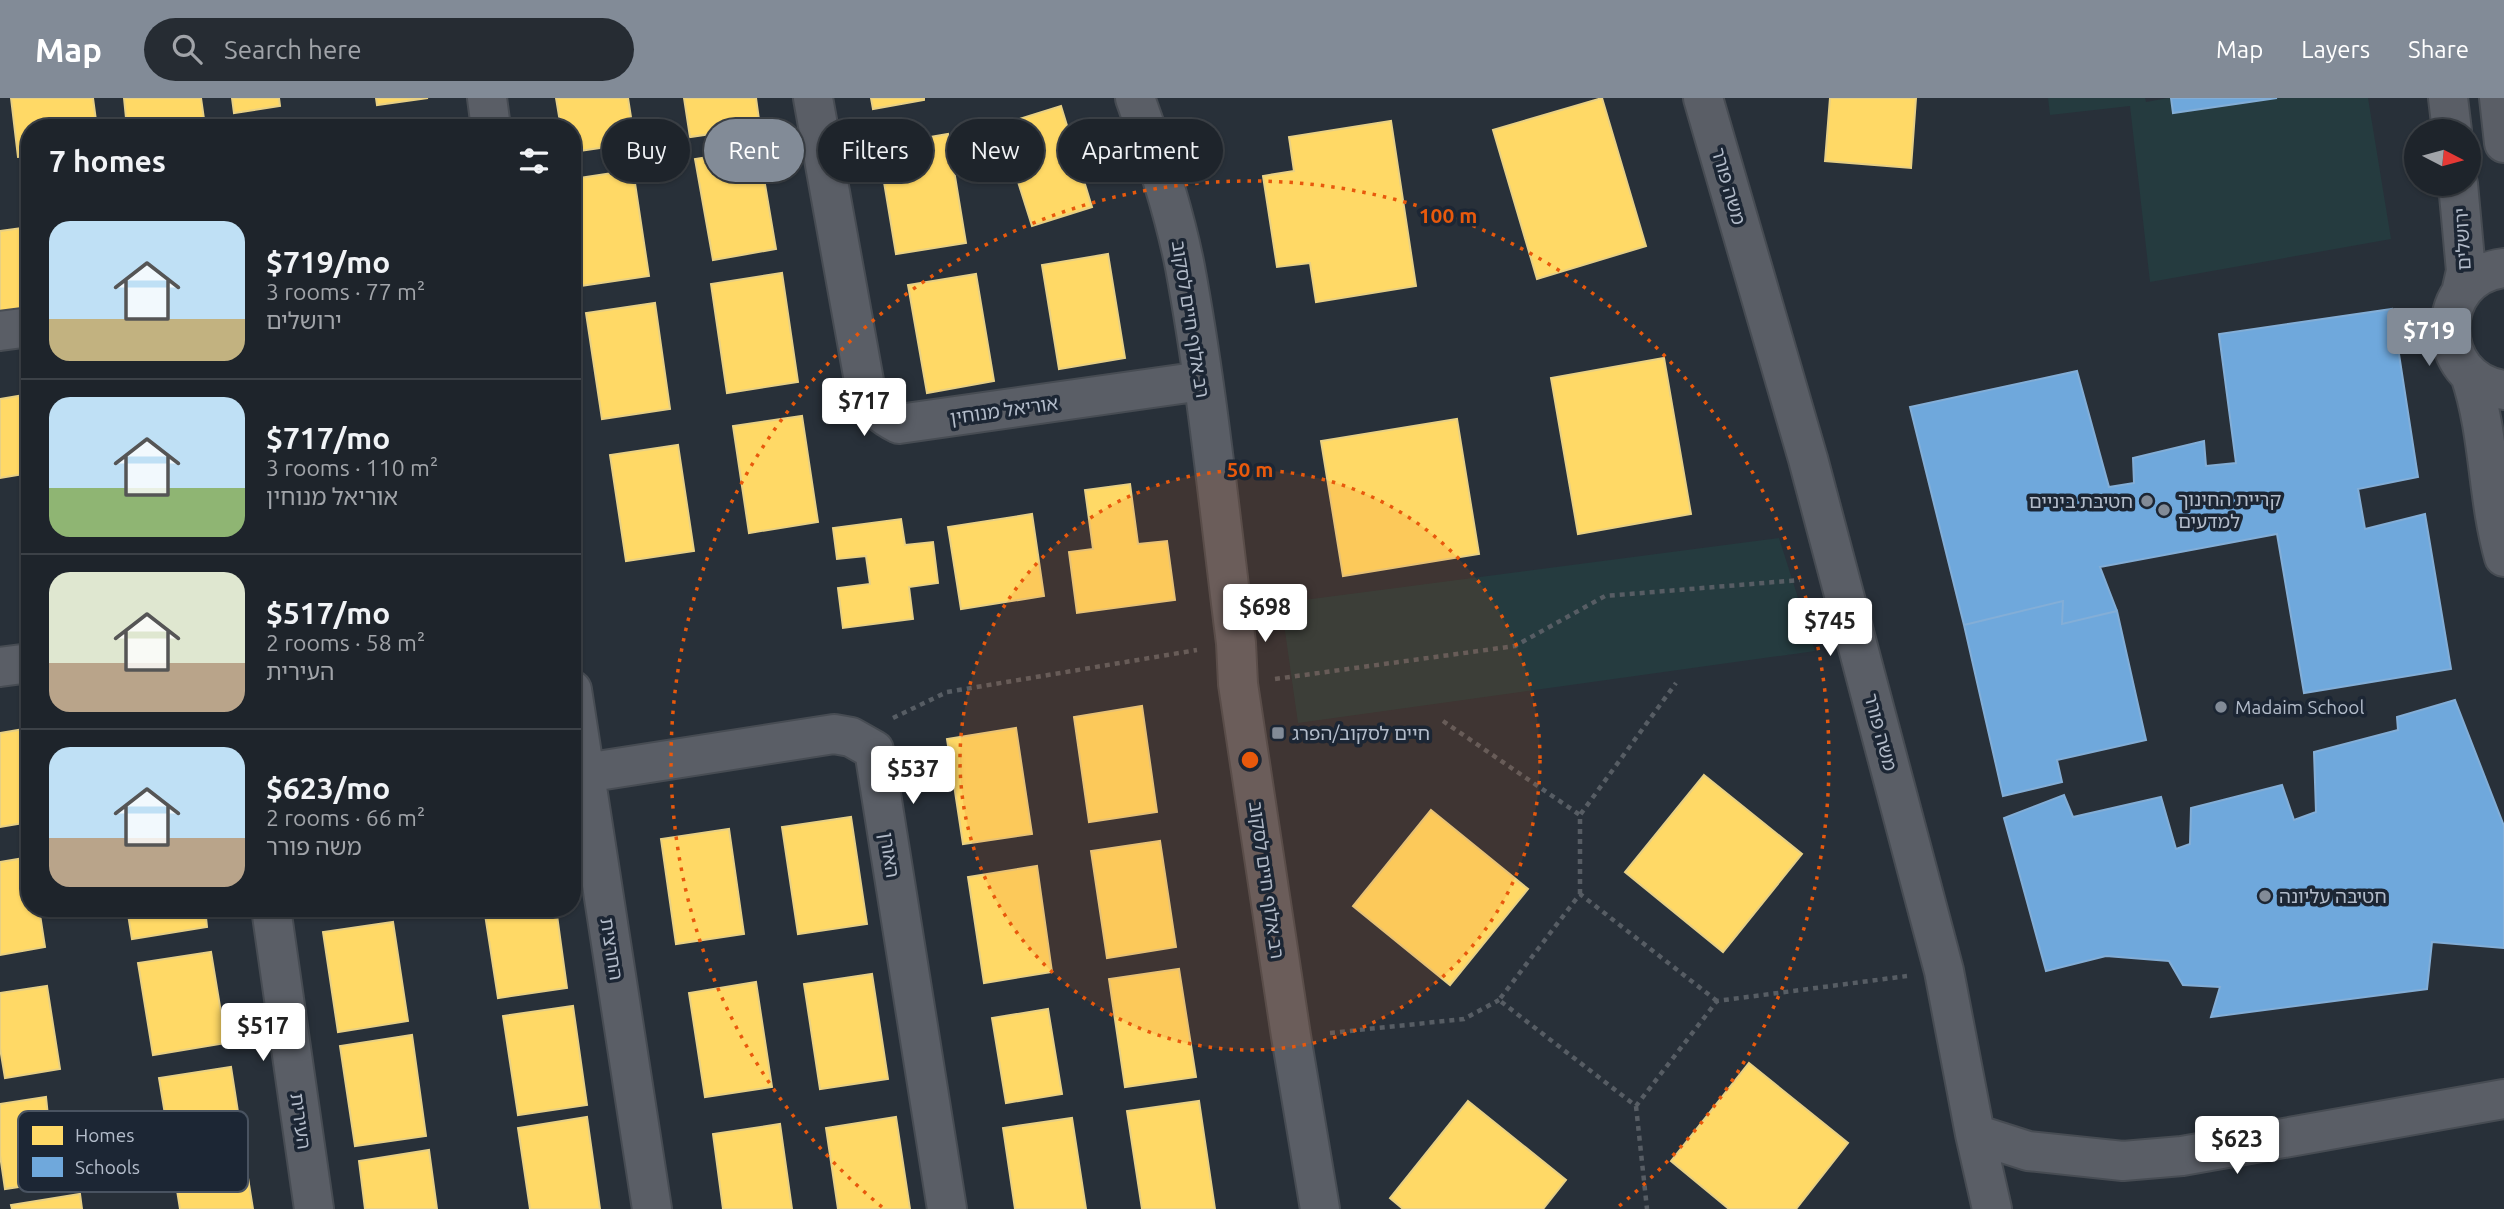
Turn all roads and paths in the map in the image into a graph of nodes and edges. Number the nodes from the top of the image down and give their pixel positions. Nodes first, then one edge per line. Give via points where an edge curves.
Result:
1 (487, 98) edge
2 (813, 98) edge
3 (1135, 98) edge
4 (1703, 98) edge
5 (2448, 98) edge
6 (2499, 98) edge
7 (490, 119) edge
8 (2451, 119) edge
9 (2504, 143) edge
10 (2459, 196) edge
11 (2504, 268) edge
12 (2460, 293) junction
13 (21, 328) edge
14 (0, 331) edge
15 (1202, 381) junction
16 (2487, 383) edge
17 (2504, 557) edge
18 (1839, 576) junction
19 (1236, 643) junction
20 (21, 664) edge
21 (0, 667) edge
22 (1676, 683) dead end
23 (1238, 684) junction
24 (1443, 721) dead end
25 (851, 737) junction
26 (581, 747) edge
27 (585, 773) junction
28 (1580, 815) junction
29 (1580, 894) junction
30 (272, 917) edge
31 (1944, 971) junction
32 (1499, 1000) junction
33 (1717, 1001) junction
34 (1290, 1036) junction
35 (2504, 1099) edge
36 (1636, 1106) junction
37 (1975, 1134) junction
38 (314, 1209) edge
39 (653, 1209) edge
40 (947, 1209) edge
41 (1320, 1209) edge
42 (1647, 1209) edge
43 (1992, 1209) edge

1 - 7 street
2 - 15 street, אוריאל מנוחין via 866,392 886,418 899,424
3 - 15 street, רב אלוף חיים לסקוב via 1170,202
4 - 18 street, משה פורר
5 - 8 street
6 - 9 street
10 - 12 street, ירושלים via 2466,271
11 - 12 street via 2484,274
12 - 16 street, ירושלים via 2450,321 2453,351 2460,364
13 - 14 street
15 - 19 street, רב אלוף חיים לסקוב
16 - 17 street via 2479,401
18 - 23 path via 1605,596 1515,646
18 - 31 street, משה פורר
19 - 23 street, רב אלוף חיים לסקוב
19 - 25 path via 947,692
20 - 21 street
22 - 28 path
23 - 34 street, רב אלוף חיים לסקוב
24 - 28 path
25 - 27 street via 834,734
25 - 40 street, האורן via 874,750
26 - 27 street, החרצית
27 - 39 street, החרצית
28 - 29 path
29 - 32 path
29 - 33 path
30 - 38 street, העירית
31 - 33 path
31 - 37 street, משה פורר
32 - 34 path via 1464,1019
32 - 36 path
33 - 36 path
34 - 41 street, רב אלוף חיים לסקוב
35 - 37 street via 2182,1156 2123,1161 2028,1151
36 - 42 path
37 - 43 street, משה פורר

